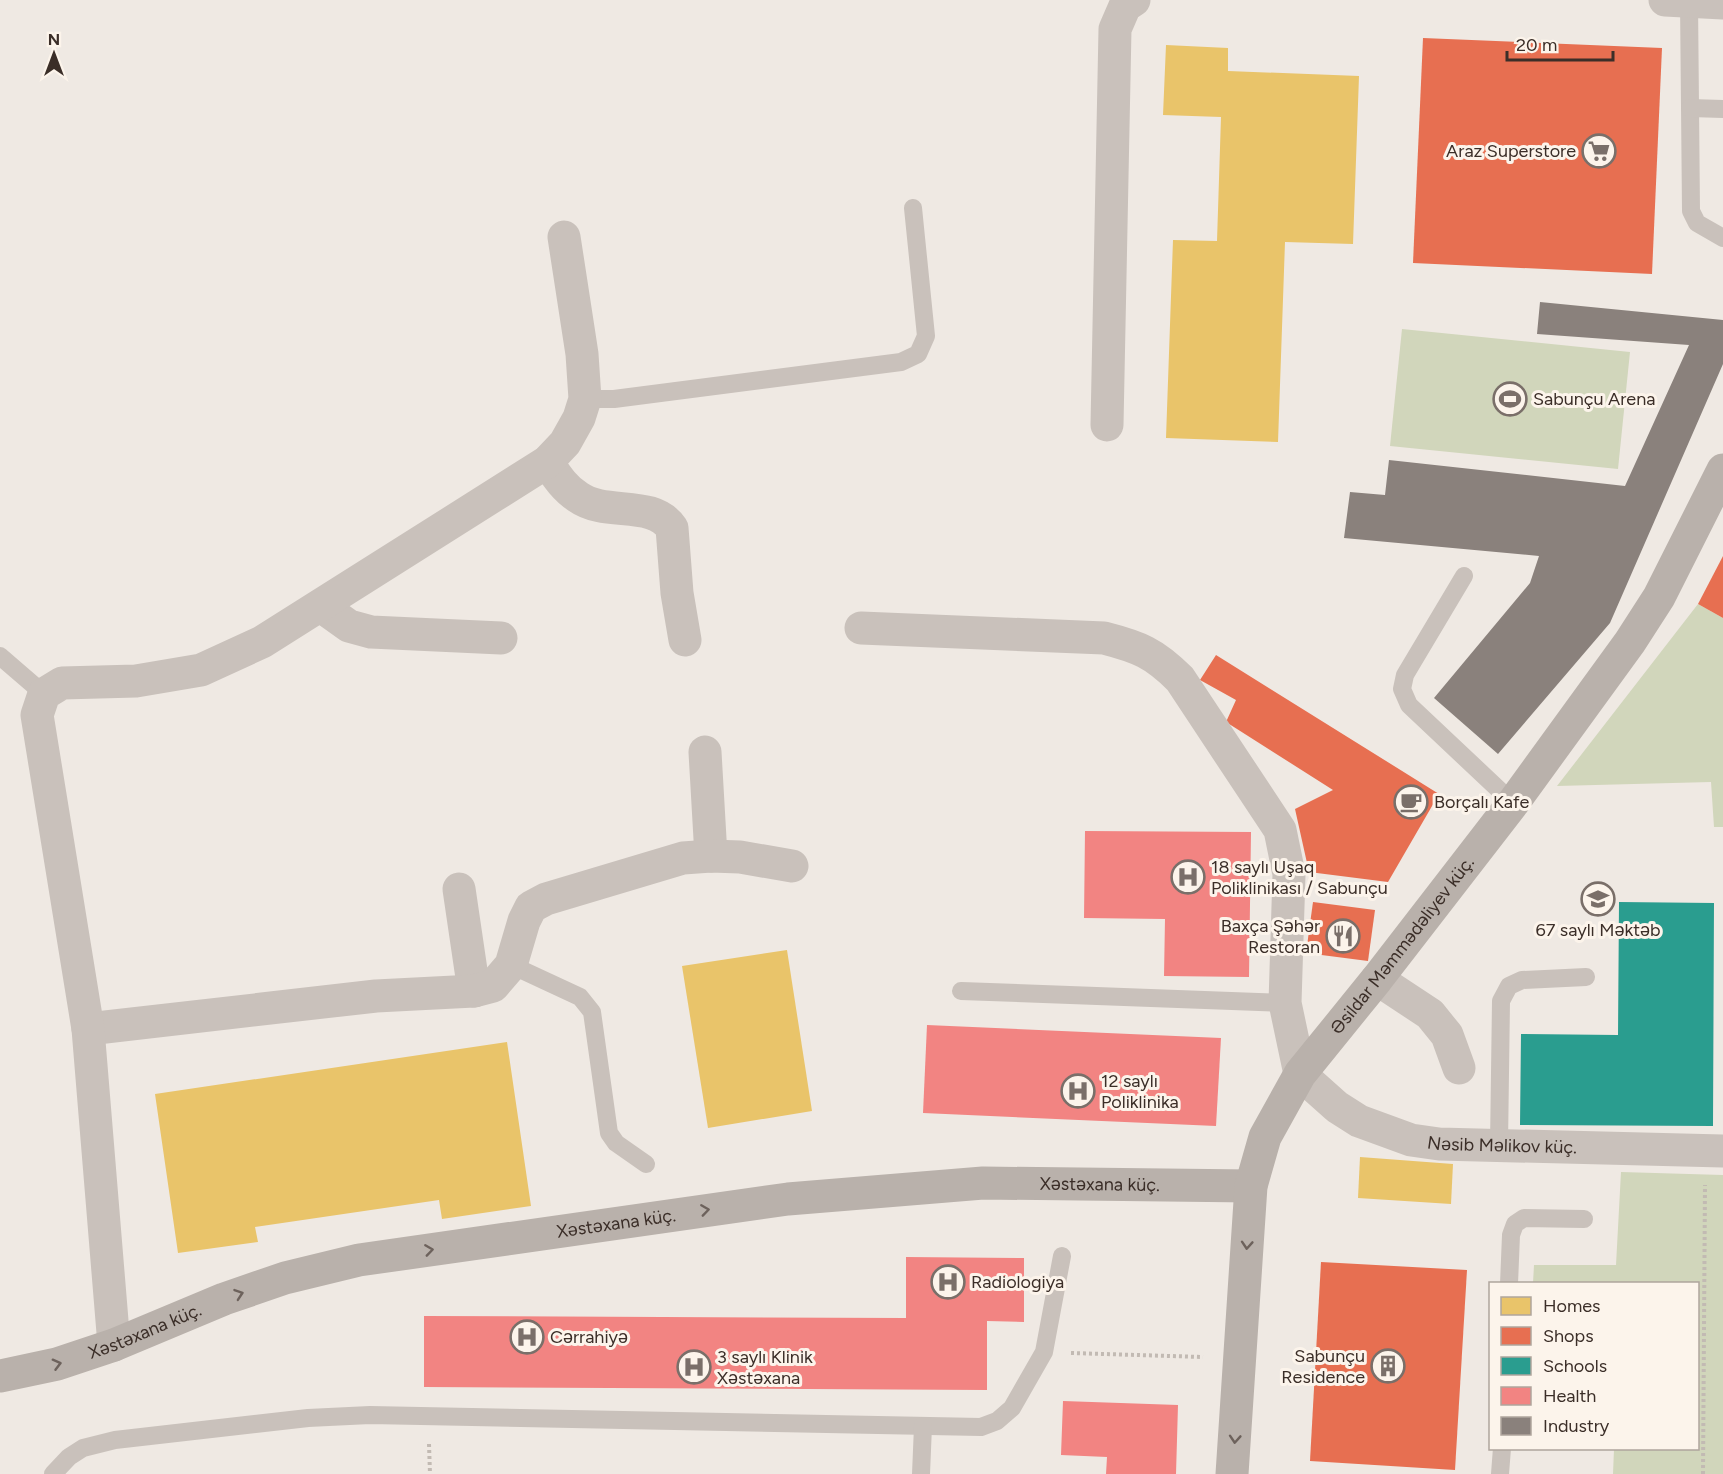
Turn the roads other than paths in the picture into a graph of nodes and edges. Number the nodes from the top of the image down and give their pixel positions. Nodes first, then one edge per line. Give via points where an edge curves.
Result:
1 (1677, 1) edge
2 (1126, 2) edge
3 (1723, 3) edge
4 (1690, 108) junction
5 (1723, 109) edge
6 (913, 208) dead end
7 (564, 237) dead end
8 (1723, 238) edge
9 (585, 399) junction
10 (1107, 425) dead end
11 (547, 462) junction
12 (1723, 470) edge
13 (1464, 576) dead end
14 (321, 606) junction
15 (861, 628) dead end
16 (501, 638) dead end
17 (685, 640) dead end
18 (0, 656) edge
19 (44, 694) junction
20 (705, 752) dead end
21 (1513, 804) junction
22 (711, 856) junction
23 (792, 867) dead end
24 (459, 889) dead end
25 (511, 964) junction
26 (1586, 977) dead end
27 (1377, 979) junction
28 (474, 991) junction
29 (961, 991) dead end
30 (1285, 1003) junction
31 (88, 1029) junction
32 (1459, 1068) dead end
33 (1300, 1074) junction
34 (1499, 1145) junction
35 (1714, 1163) edge
36 (646, 1164) dead end
37 (1251, 1186) junction
38 (1584, 1219) dead end
39 (1062, 1256) dead end
40 (1509, 1282) edge
41 (114, 1345) junction
42 (0, 1376) edge
43 (923, 1426) junction
44 (1502, 1450) edge
45 (53, 1474) edge
46 (921, 1474) edge
47 (1232, 1474) edge
48 (1500, 1474) edge

1 - 3 street
1 - 4 lane
2 - 10 street via 1115,29
4 - 5 lane
4 - 8 lane via 1691,211 1697,223
6 - 9 lane via 926,336 918,354 902,362 614,399
7 - 9 street
9 - 11 street via 565,443
11 - 14 street
11 - 17 street via 579,499 600,507 654,513 666,519 672,528
12 - 21 street, Əsildar Məmmədəliyev küç. via 1659,597
13 - 21 lane via 1405,675 1402,689 1409,705
14 - 16 street via 349,626 371,632
14 - 19 street via 262,642 201,670 136,681 62,684
15 - 30 street via 1104,638 1135,646 1161,660 1180,679 1280,830 1289,874
18 - 19 lane
19 - 31 street via 37,715
20 - 22 street
21 - 27 street, Əsildar Məmmədəliyev küç.
22 - 23 street
22 - 25 street via 683,858 546,898 531,908 524,921
24 - 28 street
25 - 28 street via 493,986
25 - 36 lane via 580,997 592,1012 609,1133 616,1143
26 - 34 lane via 1521,980 1509,987 1501,1001
27 - 32 street via 1430,1014 1447,1035
27 - 33 street, Əsildar Məmmədəliyev küç.
28 - 31 street via 376,996
29 - 30 lane
30 - 33 street
31 - 41 street
33 - 34 street, Nəsib Məlikov küç. via 1359,1121 1411,1140
33 - 37 street, Əsildar Məmmədəliyev küç. via 1265,1137
34 - 35 street, Nəsib Məlikov küç.
41 -> 37 street, Xəstəxana küç. via 274,1281 359,1260 788,1199 983,1183
37 -> 47 street, Əsildar Məmmədəliyev küç.
38 - 40 lane via 1524,1218 1515,1224
39 - 43 lane via 1044,1352 1012,1408 997,1421 981,1427
42 -> 41 street, Xəstəxana küç. via 57,1364
43 - 45 lane via 382,1415 308,1418 115,1440 83,1448
43 - 46 lane
44 - 48 lane

